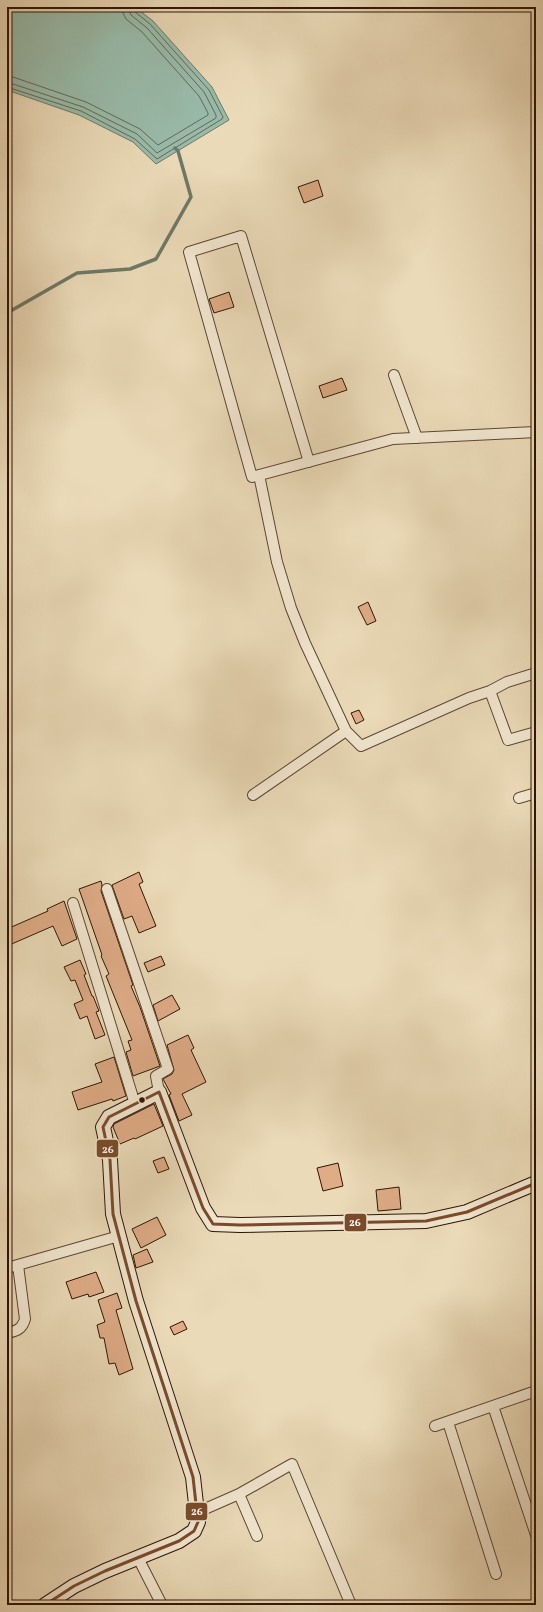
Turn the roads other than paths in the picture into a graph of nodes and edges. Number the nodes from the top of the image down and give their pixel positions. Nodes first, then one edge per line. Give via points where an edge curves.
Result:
1 (394, 374) dead end
2 (536, 432) edge
3 (418, 438) junction
4 (309, 462) junction
5 (259, 475) junction
6 (536, 673) edge
7 (490, 692) junction
8 (346, 731) junction
9 (536, 732) edge
10 (536, 793) edge
11 (253, 795) dead end
12 (519, 798) dead end
13 (107, 889) dead end
14 (73, 903) dead end
15 (159, 1092) junction
16 (135, 1104) junction
17 (536, 1183) edge
18 (119, 1236) junction
19 (18, 1265) junction
20 (7, 1268) edge
21 (7, 1333) edge
22 (536, 1391) edge
23 (493, 1406) junction
24 (448, 1422) junction
25 (436, 1426) dead end
26 (238, 1494) junction
27 (198, 1512) junction
28 (536, 1535) edge
29 (257, 1536) dead end
30 (138, 1558) junction
31 (496, 1574) dead end
32 (52, 1603) edge
33 (162, 1605) edge
34 (351, 1605) edge

1 - 3 street
2 - 3 street
3 - 4 street via 393,440
4 - 5 street
4 - 5 street via 241,236 189,252 252,477
5 - 8 street via 277,562 291,608
6 - 7 street via 507,682
7 - 8 street via 469,698 361,746
7 - 9 street via 508,740
8 - 11 street
10 - 12 street
13 - 15 street via 168,1069 156,1076
14 - 16 street
15 - 16 street
15 - 17 street via 200,1202 213,1224 240,1226 426,1221 467,1212
16 - 18 street via 110,1117 103,1127 110,1160 113,1214
18 - 19 street
18 - 27 street via 136,1301 193,1477
19 - 20 street
19 - 21 street via 25,1319 18,1330
22 - 23 street
23 - 24 street
23 - 28 street
24 - 25 street
24 - 31 street
26 - 27 street
26 - 29 street
26 - 34 street via 292,1464
27 - 30 street via 198,1522 194,1531 179,1541
30 - 32 street via 74,1586
30 - 33 street

